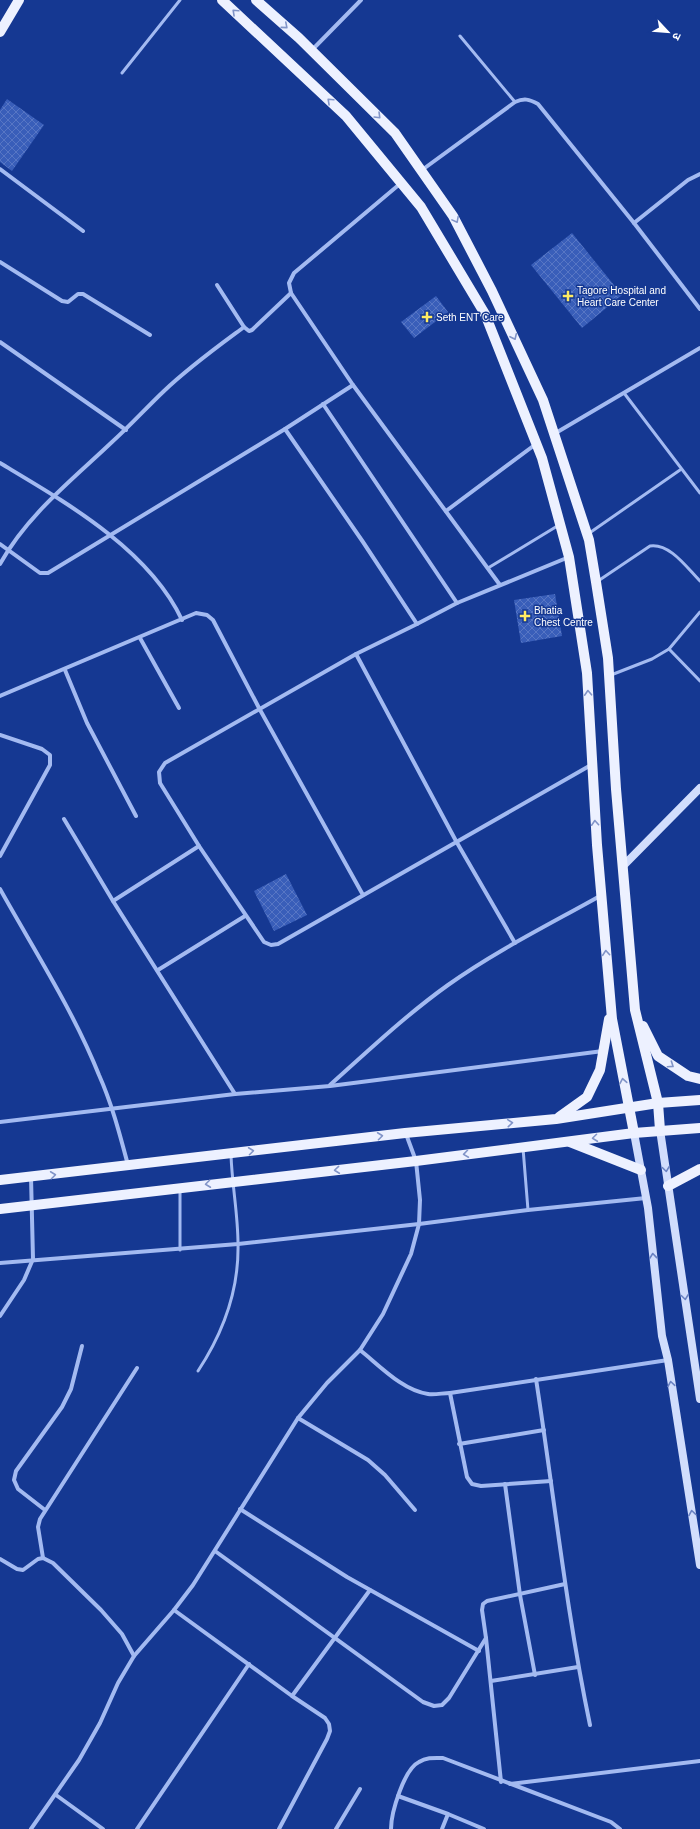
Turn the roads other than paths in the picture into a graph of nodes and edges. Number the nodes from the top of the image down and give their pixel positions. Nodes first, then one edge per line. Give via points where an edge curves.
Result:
1 (19, 0) edge
2 (180, 0) edge
3 (222, 0) edge
4 (256, 0) edge
5 (362, 0) edge
6 (0, 32) edge
7 (460, 36) dead end
8 (311, 50) junction
9 (122, 73) dead end
10 (515, 102) junction
11 (0, 169) edge
12 (422, 170) junction
13 (700, 174) edge
14 (402, 183) junction
15 (634, 224) junction
16 (82, 231) dead end
17 (0, 262) edge
18 (217, 285) dead end
19 (291, 293) junction
20 (700, 309) edge
21 (244, 326) junction
22 (150, 335) dead end
23 (0, 342) edge
24 (700, 348) edge
25 (353, 385) junction
26 (624, 393) junction
27 (323, 404) junction
28 (285, 429) junction
29 (126, 430) junction
30 (554, 434) junction
31 (537, 444) junction
32 (0, 463) edge
33 (680, 470) junction
34 (700, 493) edge
35 (54, 496) junction
36 (446, 511) junction
37 (559, 525) junction
38 (110, 534) junction
39 (587, 534) junction
40 (0, 544) edge
41 (8, 549) junction
42 (569, 558) junction
43 (0, 564) edge
44 (488, 568) junction
45 (700, 581) edge
46 (596, 582) junction
47 (500, 585) junction
48 (457, 603) junction
49 (700, 612) edge
50 (182, 620) junction
51 (417, 624) junction
52 (140, 638) junction
53 (669, 649) junction
54 (356, 654) junction
55 (65, 670) junction
56 (609, 675) junction
57 (700, 681) edge
58 (0, 696) edge
59 (179, 708) dead end
60 (259, 708) junction
61 (0, 735) edge
62 (591, 764) junction
63 (700, 788) edge
64 (136, 816) dead end
65 (64, 819) dead end
66 (456, 841) junction
67 (199, 846) junction
68 (0, 856) edge
69 (624, 865) junction
70 (0, 889) edge
71 (363, 895) junction
72 (601, 896) junction
73 (113, 901) junction
74 (245, 916) junction
75 (515, 943) junction
76 (158, 970) junction
77 (611, 1010) junction
78 (635, 1010) junction
79 (604, 1051) junction
80 (700, 1079) edge
81 (330, 1086) junction
82 (235, 1094) junction
83 (700, 1100) edge
84 (658, 1103) junction
85 (628, 1107) junction
86 (113, 1110) junction
87 (556, 1119) junction
88 (0, 1122) edge
89 (700, 1128) edge
90 (660, 1130) junction
91 (405, 1133) junction
92 (634, 1133) junction
93 (567, 1141) junction
94 (523, 1146) junction
95 (231, 1154) junction
96 (416, 1162) junction
97 (128, 1166) junction
98 (700, 1169) edge
99 (641, 1170) junction
100 (31, 1177) junction
101 (0, 1180) edge
102 (232, 1181) junction
103 (668, 1186) junction
104 (180, 1188) junction
105 (646, 1198) junction
106 (32, 1205) junction
107 (0, 1209) edge
108 (528, 1210) junction
109 (419, 1224) junction
110 (238, 1244) junction
111 (180, 1250) junction
112 (33, 1259) junction
113 (0, 1263) edge
114 (0, 1316) edge
115 (82, 1346) dead end
116 (360, 1350) junction
117 (668, 1360) junction
118 (137, 1368) dead end
119 (198, 1371) dead end
120 (536, 1379) junction
121 (450, 1393) junction
122 (700, 1399) edge
123 (298, 1418) junction
124 (544, 1430) junction
125 (459, 1444) junction
126 (551, 1481) junction
127 (505, 1484) junction
128 (240, 1509) junction
129 (45, 1510) junction
130 (415, 1510) dead end
131 (215, 1551) junction
132 (43, 1558) junction
133 (0, 1559) edge
134 (700, 1565) edge
135 (565, 1584) junction
136 (370, 1590) junction
137 (520, 1595) junction
138 (174, 1610) junction
139 (335, 1638) junction
140 (486, 1638) junction
141 (479, 1651) junction
142 (134, 1656) junction
143 (249, 1664) junction
144 (578, 1667) junction
145 (534, 1675) junction
146 (490, 1681) junction
147 (292, 1696) junction
148 (590, 1725) dead end
149 (700, 1761) edge
150 (501, 1782) junction
151 (508, 1784) junction
152 (360, 1789) dead end
153 (56, 1795) junction
154 (398, 1796) junction
155 (448, 1814) junction
156 (31, 1829) edge
157 (103, 1829) edge
158 (137, 1829) edge
159 (279, 1829) edge
160 (336, 1829) edge
161 (391, 1829) edge
162 (442, 1829) edge
163 (484, 1829) edge
164 (620, 1829) edge

1 - 6 main road
2 - 9 lane
14 -> 3 main road via 346,116
4 -> 8 main road
5 - 8 street
7 - 10 lane
8 -> 12 main road via 395,133
10 - 12 street
10 - 15 street via 530,99 538,104
11 - 16 street
12 -> 30 main road via 453,216 492,291 542,400
13 - 15 street via 688,180
14 - 19 street via 294,273 289,283
14 - 31 main road via 421,207 485,314
15 - 20 street
17 - 22 street via 62,301 68,302 78,294 83,294
18 - 21 street
19 - 21 street via 252,330 249,331
19 - 25 street
21 - 29 street via 164,390
23 - 29 street
24 - 26 street
25 - 27 street
25 - 36 street
26 - 30 street
26 - 33 lane
27 - 28 street
27 - 48 street
28 - 38 street
28 - 51 street
29 - 35 street
30 - 39 main road
31 - 36 street
31 - 37 main road
32 - 35 street
33 - 34 lane
33 - 39 lane
35 - 38 street
35 - 41 street via 27,523
36 - 44 street
37 - 42 main road
37 - 44 lane
38 - 41 street via 43,574
38 - 50 street via 158,582
39 - 46 main road
40 - 41 street
41 - 43 street
42 - 47 street
62 -> 42 main road via 587,673
44 - 47 street
45 - 46 lane via 666,548 658,545 650,546
46 - 56 main road
47 - 48 street
48 - 51 street
49 - 53 lane
50 - 52 street
50 - 60 street via 196,613 207,615 213,620
51 - 54 street
52 - 55 street
52 - 59 street
53 - 56 lane
53 - 57 lane
54 - 60 street
54 - 66 street
55 - 58 street
55 - 64 street via 87,723
56 - 69 main road
60 - 67 street via 165,763 159,772 160,783
60 - 71 street
61 - 68 street via 42,749 50,755 50,765
62 - 66 street
72 -> 62 main road
63 - 69 street
65 - 73 street
66 - 71 street
66 - 75 street
67 - 73 street
67 - 74 street
69 - 78 main road
70 - 86 street via 77,1026
71 - 74 street via 278,944 264,942
72 - 75 street
77 -> 72 main road
73 - 76 street
74 - 76 street
75 - 81 street via 448,985
76 - 82 street
77 - 79 main road
85 -> 77 main road
78 -> 80 main road via 658,1056 688,1076
78 - 84 main road
79 - 81 street
79 - 87 main road via 600,1070 587,1097
81 - 82 street
82 - 86 street
83 - 84 main road
84 - 85 main road
84 - 90 main road
85 - 87 main road
85 - 92 main road
86 - 88 street
86 - 97 street
91 -> 87 main road
89 - 90 main road
90 - 92 main road
90 -> 103 street
95 -> 91 main road
91 - 96 street
92 -> 93 main road
92 - 99 street
93 - 94 main road
93 - 99 main road
94 -> 96 main road
94 - 108 lane
95 - 97 main road
95 - 102 lane
96 -> 102 main road
96 - 109 street via 420,1200
100 -> 97 main road
98 - 103 main road
99 - 105 street
100 - 101 main road
100 - 106 street
102 -> 104 main road
102 - 110 lane
103 -> 122 street
104 - 106 main road
104 - 111 lane
105 - 108 street
117 -> 105 street via 662,1336
106 - 107 main road
106 - 112 street
108 - 109 street
109 - 110 street
109 - 116 street via 411,1254 384,1314
110 - 111 street
110 - 119 lane via 235,1282 229,1310 213,1348
111 - 112 street
112 - 113 street
112 - 114 street via 24,1280
115 - 129 street via 71,1389 62,1407 16,1471 14,1480 18,1489
116 - 121 street via 394,1378 411,1388 429,1394
116 - 123 street
117 - 120 street
134 -> 117 street
118 - 129 street
120 - 121 street
120 - 124 street
121 - 125 street
123 - 128 street
123 - 130 street via 368,1460 385,1475
124 - 125 street
124 - 126 street
125 - 127 street via 466,1477 472,1484
126 - 127 street
126 - 135 street
127 - 137 street
128 - 131 street
128 - 136 street
129 - 132 street via 38,1527
131 - 138 street
131 - 139 street
132 - 133 street via 23,1570
132 - 142 street via 52,1563 101,1610 122,1634
135 - 137 street
135 - 144 street
136 - 139 street
136 - 141 street
137 - 140 street via 483,1604
137 - 145 street
138 - 142 street
138 - 143 street
139 - 141 street via 422,1702 434,1706 442,1705 448,1698
139 - 147 street
140 - 141 street
140 - 146 street
142 - 153 street via 118,1683 100,1723
143 - 147 street
143 - 158 street
144 - 145 street
144 - 148 street
145 - 146 street
146 - 150 street
147 - 159 street via 325,1718 330,1731
149 - 151 street
150 - 151 street
150 - 154 street via 443,1758 430,1758 418,1762 407,1775
151 - 164 street via 611,1822
152 - 160 street
153 - 156 street
153 - 157 street
154 - 155 street
154 - 161 street
155 - 162 street
155 - 163 street

